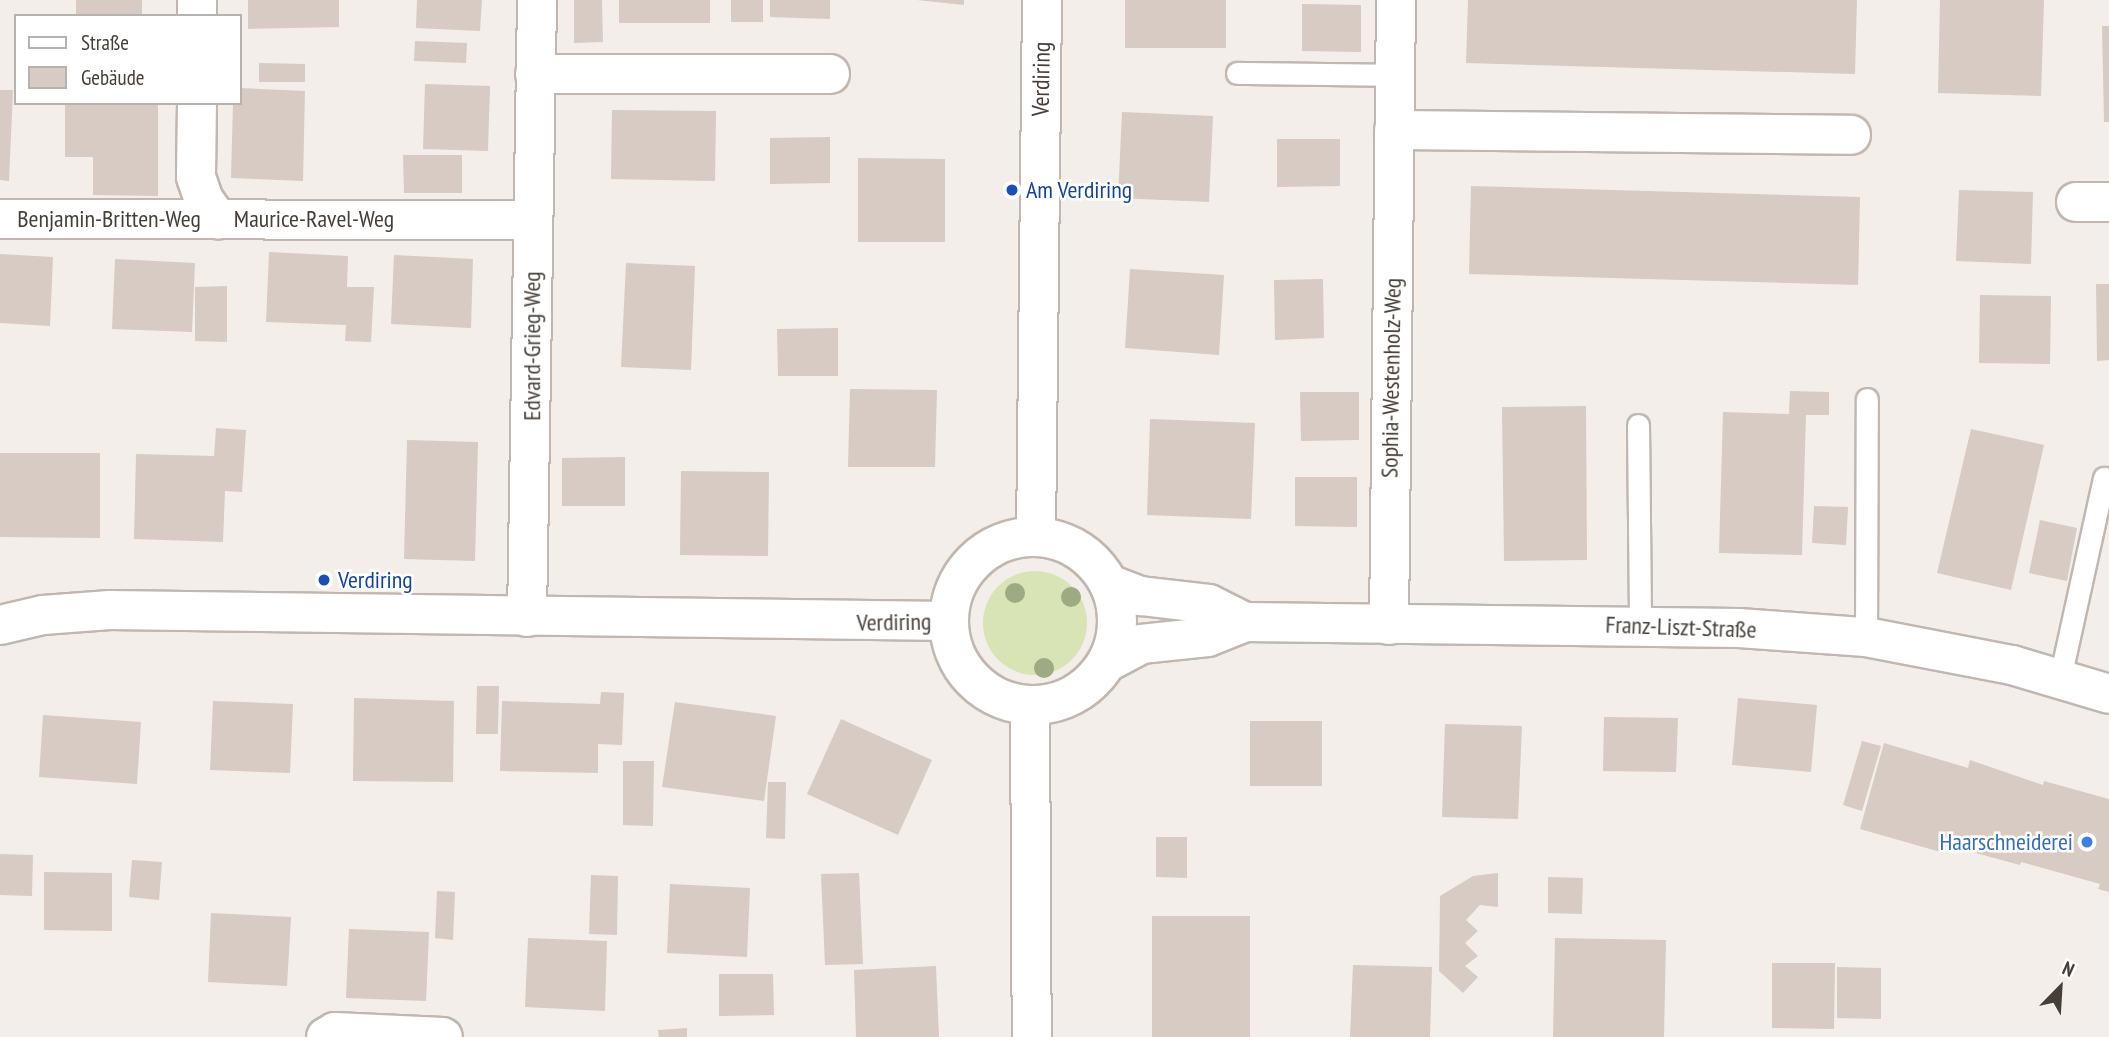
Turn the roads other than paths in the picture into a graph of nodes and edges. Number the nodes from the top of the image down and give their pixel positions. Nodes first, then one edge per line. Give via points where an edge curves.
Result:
1 (537, 0) edge
2 (1042, 0) edge
3 (1396, 0) edge
4 (1237, 73) dead end
5 (535, 74) junction
6 (830, 74) dead end
7 (1395, 75) junction
8 (197, 105) edge
9 (1394, 131) junction
10 (1851, 135) dead end
11 (0, 219) edge
12 (218, 219) junction
13 (533, 220) junction
14 (1867, 399) dead end
15 (1637, 425) dead end
16 (2104, 478) dead end
17 (1036, 537) junction
18 (1109, 584) junction
19 (527, 617) junction
20 (949, 621) junction
21 (1245, 622) junction
22 (0, 625) edge
23 (1389, 625) junction
24 (1640, 625) junction
25 (1866, 637) junction
26 (1106, 663) junction
27 (2060, 678) junction
28 (2109, 694) edge
29 (1030, 705) junction
30 (326, 1037) edge
31 (443, 1037) edge
32 (1032, 1037) edge

1 - 5 street, Edvard-Grieg-Weg
2 - 17 street, Verdiring
3 - 7 street, Sophia-Westenholz-Weg
4 - 7 lane
5 - 6 street
5 - 13 street, Edvard-Grieg-Weg
7 - 9 street, Sophia-Westenholz-Weg
8 - 12 street, Maurice-Ravel-Weg via 196,177 204,200
9 - 10 street
9 - 23 street, Sophia-Westenholz-Weg
11 - 12 street, Benjamin-Britten-Weg
12 - 13 street, Maurice-Ravel-Weg
13 - 19 street, Edvard-Grieg-Weg
14 - 25 lane
15 - 24 lane
16 - 27 lane
17 - 18 street, Verdiring via 1077,548
17 - 20 street, Verdiring via 995,546 974,561 959,581
18 - 21 street, Franz-Liszt-Straße via 1141,596 1209,604
18 - 26 street, Verdiring via 1117,620
19 - 20 street, Verdiring
19 - 22 street, Verdiring via 110,610 43,615
20 - 29 street, Verdiring via 958,658 969,674 987,691
21 - 23 street, Franz-Liszt-Straße
21 - 26 street, Franz-Liszt-Straße via 1208,637 1141,644
23 - 24 street, Franz-Liszt-Straße
24 - 25 street, Franz-Liszt-Straße
25 - 27 street, Franz-Liszt-Straße
26 - 29 street via 1073,694
27 - 28 street, Franz-Liszt-Straße
29 - 32 street
30 - 31 street via 335,1032

